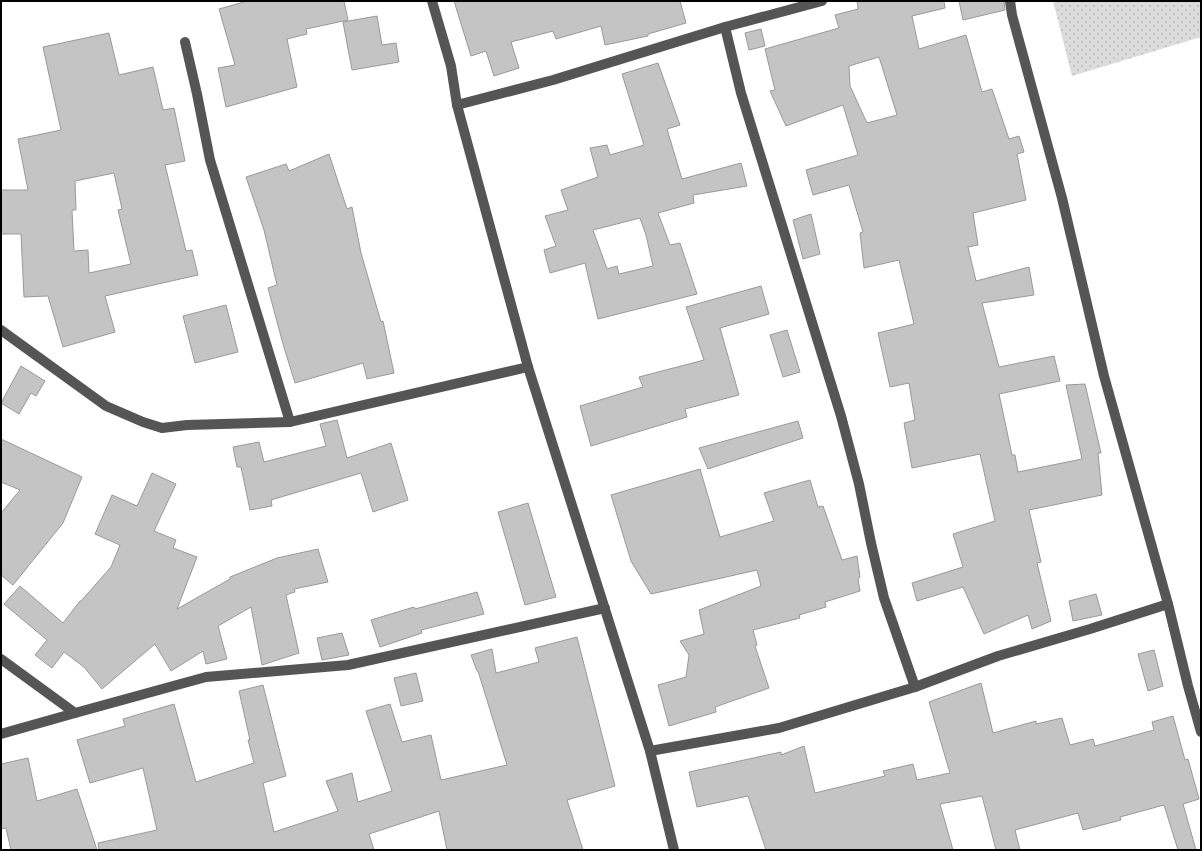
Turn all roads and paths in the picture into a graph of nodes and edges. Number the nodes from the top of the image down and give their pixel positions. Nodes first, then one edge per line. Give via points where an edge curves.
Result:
1 (432, 1) edge
2 (822, 1) edge
3 (1010, 1) edge
4 (725, 27) junction
5 (185, 42) dead end
6 (457, 105) junction
7 (1, 330) edge
8 (528, 367) junction
9 (290, 422) junction
10 (1168, 604) junction
11 (605, 608) junction
12 (1, 659) edge
13 (915, 687) junction
14 (75, 712) junction
15 (1201, 732) edge
16 (1, 734) edge
17 (650, 751) junction
18 (674, 850) edge

1 - 6 street via 451,66
2 - 4 street
3 - 10 street via 1062,198 1104,376
4 - 6 street via 553,80
4 - 13 street via 741,93 843,424 884,598
5 - 9 street via 210,160
6 - 8 street
7 - 9 street via 106,406 143,422 162,428
8 - 9 street
8 - 11 street
10 - 13 street via 998,656
10 - 15 street
11 - 14 street via 348,665 206,677
11 - 17 street
12 - 14 street
13 - 17 street via 779,728
14 - 16 street
17 - 18 street

